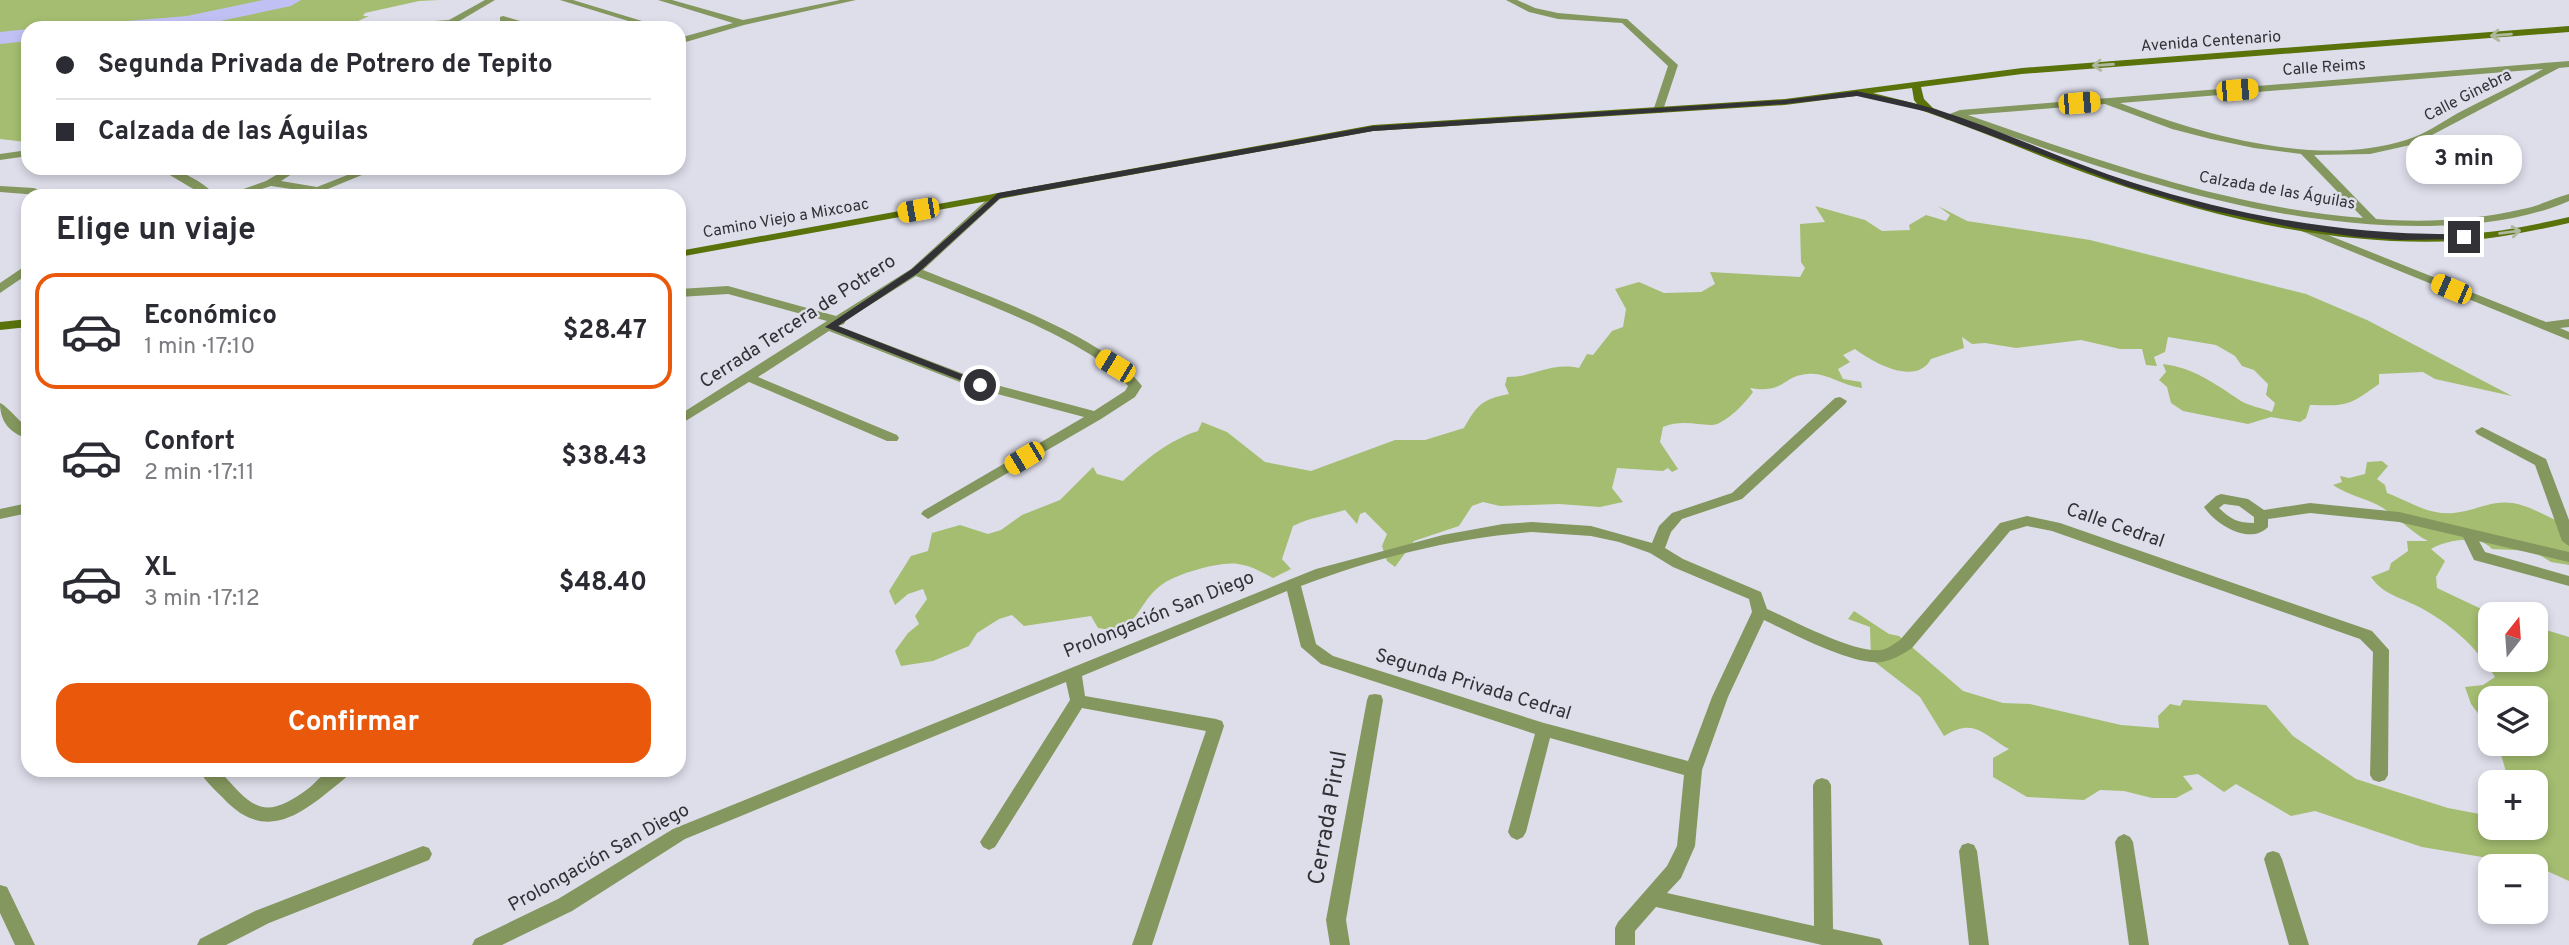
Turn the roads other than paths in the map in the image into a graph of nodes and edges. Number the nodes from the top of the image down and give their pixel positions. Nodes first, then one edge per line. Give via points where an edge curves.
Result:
1 (491, 0) edge
2 (564, 0) edge
3 (662, 0) edge
4 (852, 0) edge
5 (1510, 0) edge
6 (503, 19) dead end
7 (458, 21) edge
8 (510, 21) edge
9 (637, 21) edge
10 (742, 23) junction
11 (2569, 29) edge
12 (686, 36) edge
13 (2569, 64) edge
14 (2556, 65) junction
15 (1916, 84) junction
16 (1857, 93) junction
17 (2104, 101) junction
18 (1930, 110) junction
19 (1658, 111) junction
20 (1951, 115) junction
21 (2305, 152) junction
22 (21, 154) edge
23 (0, 157) edge
24 (180, 175) edge
25 (284, 175) edge
26 (356, 175) edge
27 (270, 183) junction
28 (0, 189) edge
29 (201, 189) edge
30 (251, 189) edge
31 (311, 189) edge
32 (321, 189) edge
33 (21, 190) edge
34 (998, 196) junction
35 (2569, 197) edge
36 (2569, 220) edge
37 (2374, 223) junction
38 (2295, 225) junction
39 (686, 253) edge
40 (915, 271) junction
41 (21, 273) edge
42 (0, 289) edge
43 (686, 293) edge
44 (2569, 323) edge
45 (21, 324) edge
46 (835, 324) junction
47 (0, 326) edge
48 (2543, 326) junction
49 (2569, 336) edge
50 (750, 378) junction
51 (1840, 401) dead end
52 (0, 407) edge
53 (1096, 416) junction
54 (686, 417) edge
55 (21, 430) edge
56 (2482, 431) dead end
57 (892, 438) dead end
58 (21, 510) edge
59 (0, 514) edge
60 (928, 514) dead end
61 (2261, 515) dead end
62 (2468, 533) junction
63 (2569, 541) edge
64 (1657, 550) junction
65 (2569, 557) edge
66 (2569, 581) edge
67 (1293, 583) junction
68 (1759, 612) junction
69 (1073, 673) junction
70 (1374, 700) dead end
71 (1078, 701) junction
72 (1544, 730) junction
73 (1693, 770) junction
74 (2379, 775) dead end
75 (215, 777) edge
76 (333, 777) edge
77 (1822, 785) dead end
78 (1517, 832) dead end
79 (989, 842) dead end
80 (2124, 842) dead end
81 (1969, 851) dead end
82 (423, 854) dead end
83 (2273, 859) dead end
84 (0, 892) edge
85 (1650, 897) junction
86 (1824, 937) junction
87 (24, 945) edge
88 (207, 945) edge
89 (482, 945) edge
90 (1142, 945) edge
91 (1340, 945) edge
92 (1625, 945) edge
93 (1873, 945) edge
94 (1979, 945) edge
95 (2139, 945) edge
96 (2299, 945) edge

1 - 7 street
2 - 9 street
3 - 10 street
4 - 10 street
5 - 19 street via 1545,13 1611,18 1628,24 1673,65
6 - 8 street
10 - 12 street
11 -> 15 main road, Avenida Centenario via 2022,71
13 - 14 street, Calle Reims
14 - 17 street, Calle Reims
14 - 21 street, Calle Ginebra via 2404,144
15 - 16 main road, Avenida Centenario
15 - 18 main road via 1919,100
16 - 18 main road, Calzada de las Águilas
16 - 19 main road, Camino Viejo a Mixcoac
17 - 20 street, Calle Reims
17 - 21 street, Calle Ginebra via 2194,132
18 - 20 main road, Calzada de las Águilas
19 - 34 main road, Camino Viejo a Mixcoac via 1373,128
20 - 37 street, Calzada de las Águilas via 2219,200
20 - 38 main road, Calzada de las Águilas via 2130,184
21 - 37 street
22 - 23 street
24 - 29 street
25 - 27 street
26 - 32 street
27 - 30 street
27 - 31 street
28 - 33 street
34 - 39 main road, Camino Viejo a Mixcoac
34 - 40 street, Cerrada Tercera de Potrero
35 - 37 street, Calzada de las Águilas via 2501,219
38 -> 36 main road, Calzada de las Águilas via 2441,239 2512,233
38 - 48 street
40 - 46 street, Cerrada Tercera de Potrero
40 - 53 street via 1045,325 1132,379 1135,386 1130,394
41 - 42 street
43 - 46 street via 728,290
44 - 48 street
45 - 47 main road
46 - 50 street, Cerrada Tercera de Potrero
46 - 53 street via 980,385
48 - 49 street
50 - 54 street, Cerrada Tercera de Potrero
50 - 57 street
51 - 64 street via 1737,496 1677,516 1664,530
52 - 55 street
53 - 60 street
56 - 63 street via 2541,462
58 - 59 street
61 - 62 street via 2311,508 2345,510
62 - 65 street
62 - 66 street via 2479,556
64 - 67 street, Prolongación San Diego via 1568,527 1524,525 1487,529 1342,565
64 - 68 street, Prolongación San Diego via 1756,596
67 - 69 street, Prolongación San Diego
67 - 72 street, Segunda Privada Cedral via 1309,647 1327,660
68 - 73 street
68 - 74 street, Calle Cedral via 1840,646 1878,656 1893,652 1906,644 2005,527 2027,521 2055,527 2366,635 2381,650
69 - 71 street
69 - 89 street, Prolongación San Diego via 679,834 565,905
70 - 91 street, Cerrada Pirul via 1336,920
71 - 79 street
71 - 90 street via 1216,726
72 - 73 street, Segunda Privada Cedral
72 - 78 street
73 - 85 street via 1686,846 1674,872
75 - 76 street via 251,811 268,817 286,811
77 - 86 street
80 - 95 street
81 - 94 street
82 - 88 street via 262,917
83 - 96 street
84 - 87 street
85 - 86 street
85 - 92 street via 1625,928
86 - 93 street

